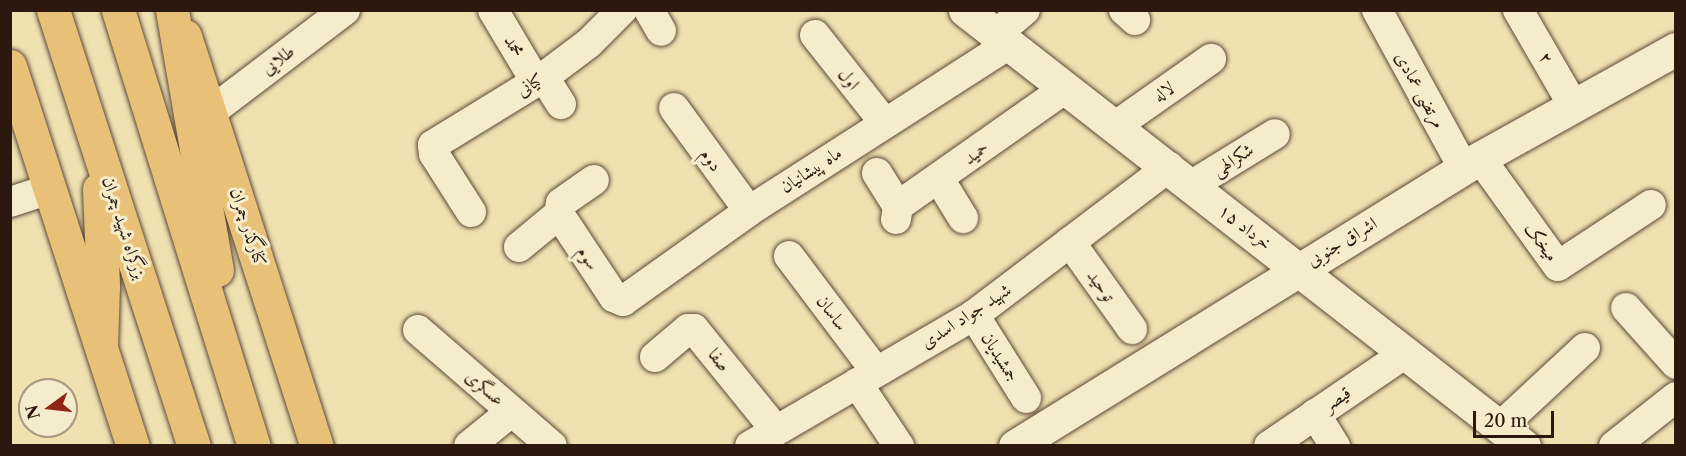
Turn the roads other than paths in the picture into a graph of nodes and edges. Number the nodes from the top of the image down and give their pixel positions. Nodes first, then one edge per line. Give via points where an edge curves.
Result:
1 (53, 10) edge
2 (118, 10) edge
3 (174, 10) edge
4 (345, 10) edge
5 (493, 10) edge
6 (622, 10) edge
7 (965, 10) edge
8 (1024, 10) edge
9 (1377, 10) edge
10 (1518, 10) edge
11 (815, 35) dead end
12 (1001, 40) junction
13 (1676, 49) edge
14 (1211, 59) dead end
15 (10, 66) edge
16 (540, 79) junction
17 (1063, 90) junction
18 (561, 104) dead end
19 (1573, 105) junction
20 (674, 108) dead end
21 (212, 111) junction
22 (884, 122) junction
23 (1117, 125) junction
24 (1275, 134) dead end
25 (98, 148) junction
26 (1472, 164) junction
27 (877, 173) dead end
28 (1181, 176) junction
29 (939, 179) junction
30 (594, 180) dead end
31 (50, 189) junction
32 (10, 202) edge
33 (1651, 205) dead end
34 (749, 211) junction
35 (471, 212) dead end
36 (559, 214) junction
37 (963, 218) dead end
38 (1071, 242) junction
39 (519, 247) dead end
40 (789, 256) dead end
41 (1297, 269) junction
42 (618, 301) joint
43 (1626, 308) dead end
44 (974, 315) junction
45 (1132, 329) dead end
46 (418, 330) dead end
47 (101, 346) junction
48 (1585, 348) dead end
49 (1406, 353) junction
50 (655, 357) dead end
51 (1676, 364) edge
52 (866, 377) junction
53 (239, 399) junction
54 (1026, 399) dead end
55 (1672, 408) edge
56 (511, 412) junction
57 (1315, 414) junction
58 (775, 429) junction
59 (1512, 436) edge
60 (133, 446) edge
61 (194, 446) edge
62 (254, 446) edge
63 (317, 446) edge
64 (469, 446) edge
65 (552, 446) edge
66 (750, 446) edge
67 (899, 446) edge
68 (1015, 446) edge
69 (1269, 446) edge
70 (1335, 446) edge
71 (1614, 446) edge

1 - 25 main road, بزرگراه شهید چمران
2 - 53 main road
3 - 21 main road, کنارگذر چمران
3 - 53 main road
4 - 21 street, طلایی
5 - 16 street, محمد
6 - 16 street, کیانی via 589,43
7 - 12 main road, ۱۵ خرداد
8 - 12 street, ماه پیشانیان
9 - 26 street, مرتضی عمادی
10 - 19 street, ۲
11 - 22 street, اول
12 - 17 main road, ۱۵ خرداد
12 - 22 street, ماه پیشانیان
13 - 19 main road, اشراق جنوبی
14 - 23 street, لاله
15 - 31 main road
16 - 18 street, محمد
16 - 35 street, کیانی via 433,145 432,150
17 - 23 main road, ۱۵ خرداد
17 - 29 street, حمید
19 - 26 main road, اشراق جنوبی
20 - 34 street, دوم
21 - 63 main road, کنارگذر چمران
22 - 34 street, ماه پیشانیان
23 - 28 main road, ۱۵ خرداد
24 - 28 street, شکرالهی
25 - 47 main road
25 - 61 main road, بزرگراه شهید چمران
26 - 33 street, میخک via 1558,266
26 - 41 main road, اشراق جنوبی
27 - 29 street, حمید via 897,212
28 - 38 street, شهید جواد اسدی
28 - 41 main road, ۱۵ خرداد
29 - 37 street
30 - 36 street via 561,203
31 - 32 street
31 - 47 main road
34 - 42 street, ماه پیشانیان
36 - 39 street
36 - 42 street, سوم
38 - 44 street, شهید جواد اسدی
38 - 45 street, توحید
40 - 52 street, ساسان
41 - 49 main road, ۱۵ خرداد
41 - 68 main road, اشراق جنوبی
43 - 51 street
44 - 52 street, شهید جواد اسدی
44 - 54 street, جمشیدیان
46 - 56 street, عسگری
47 - 60 main road
48 - 59 street
49 - 57 street, قیصر
49 - 59 main road, ۱۵ خرداد
50 - 58 street, صفا via 688,329 694,329
52 - 58 street, شهید جواد اسدی
52 - 67 street, ساسان
53 - 62 main road
55 - 71 street
56 - 64 street
56 - 65 street, عسگری
57 - 69 street, قیصر
57 - 70 street
58 - 66 street, شهید جواد اسدی

